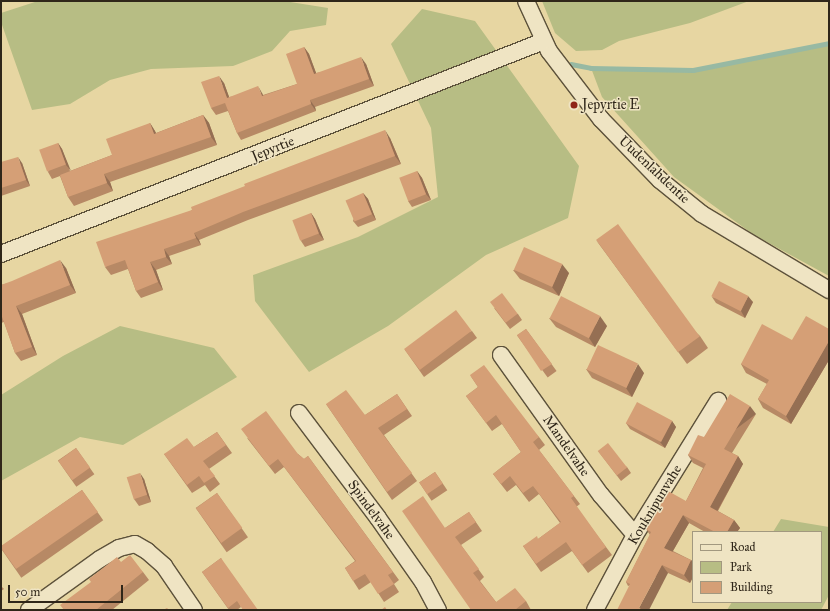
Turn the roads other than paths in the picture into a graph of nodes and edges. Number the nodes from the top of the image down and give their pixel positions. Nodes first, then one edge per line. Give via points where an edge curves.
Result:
1 (526, 1) edge
2 (544, 41) junction
3 (1, 254) edge
4 (829, 290) edge
5 (501, 355) dead end
6 (718, 401) dead end
7 (299, 413) dead end
8 (635, 535) junction
9 (29, 610) edge
10 (194, 610) edge
11 (438, 610) edge
12 (595, 610) edge

1 - 2 street, Uudenlahdentie
2 - 3 street, Jepyrtie
2 - 4 street, Uudenlahdentie via 601,119 660,180 702,214
5 - 8 street, Mandelvahe via 601,494
6 - 8 street, Kouknipunvahe
7 - 11 street, Spindelvahe via 378,518 423,582
8 - 12 street, Kouknipunvahe
9 - 10 street via 100,559 119,548 135,544 164,566

